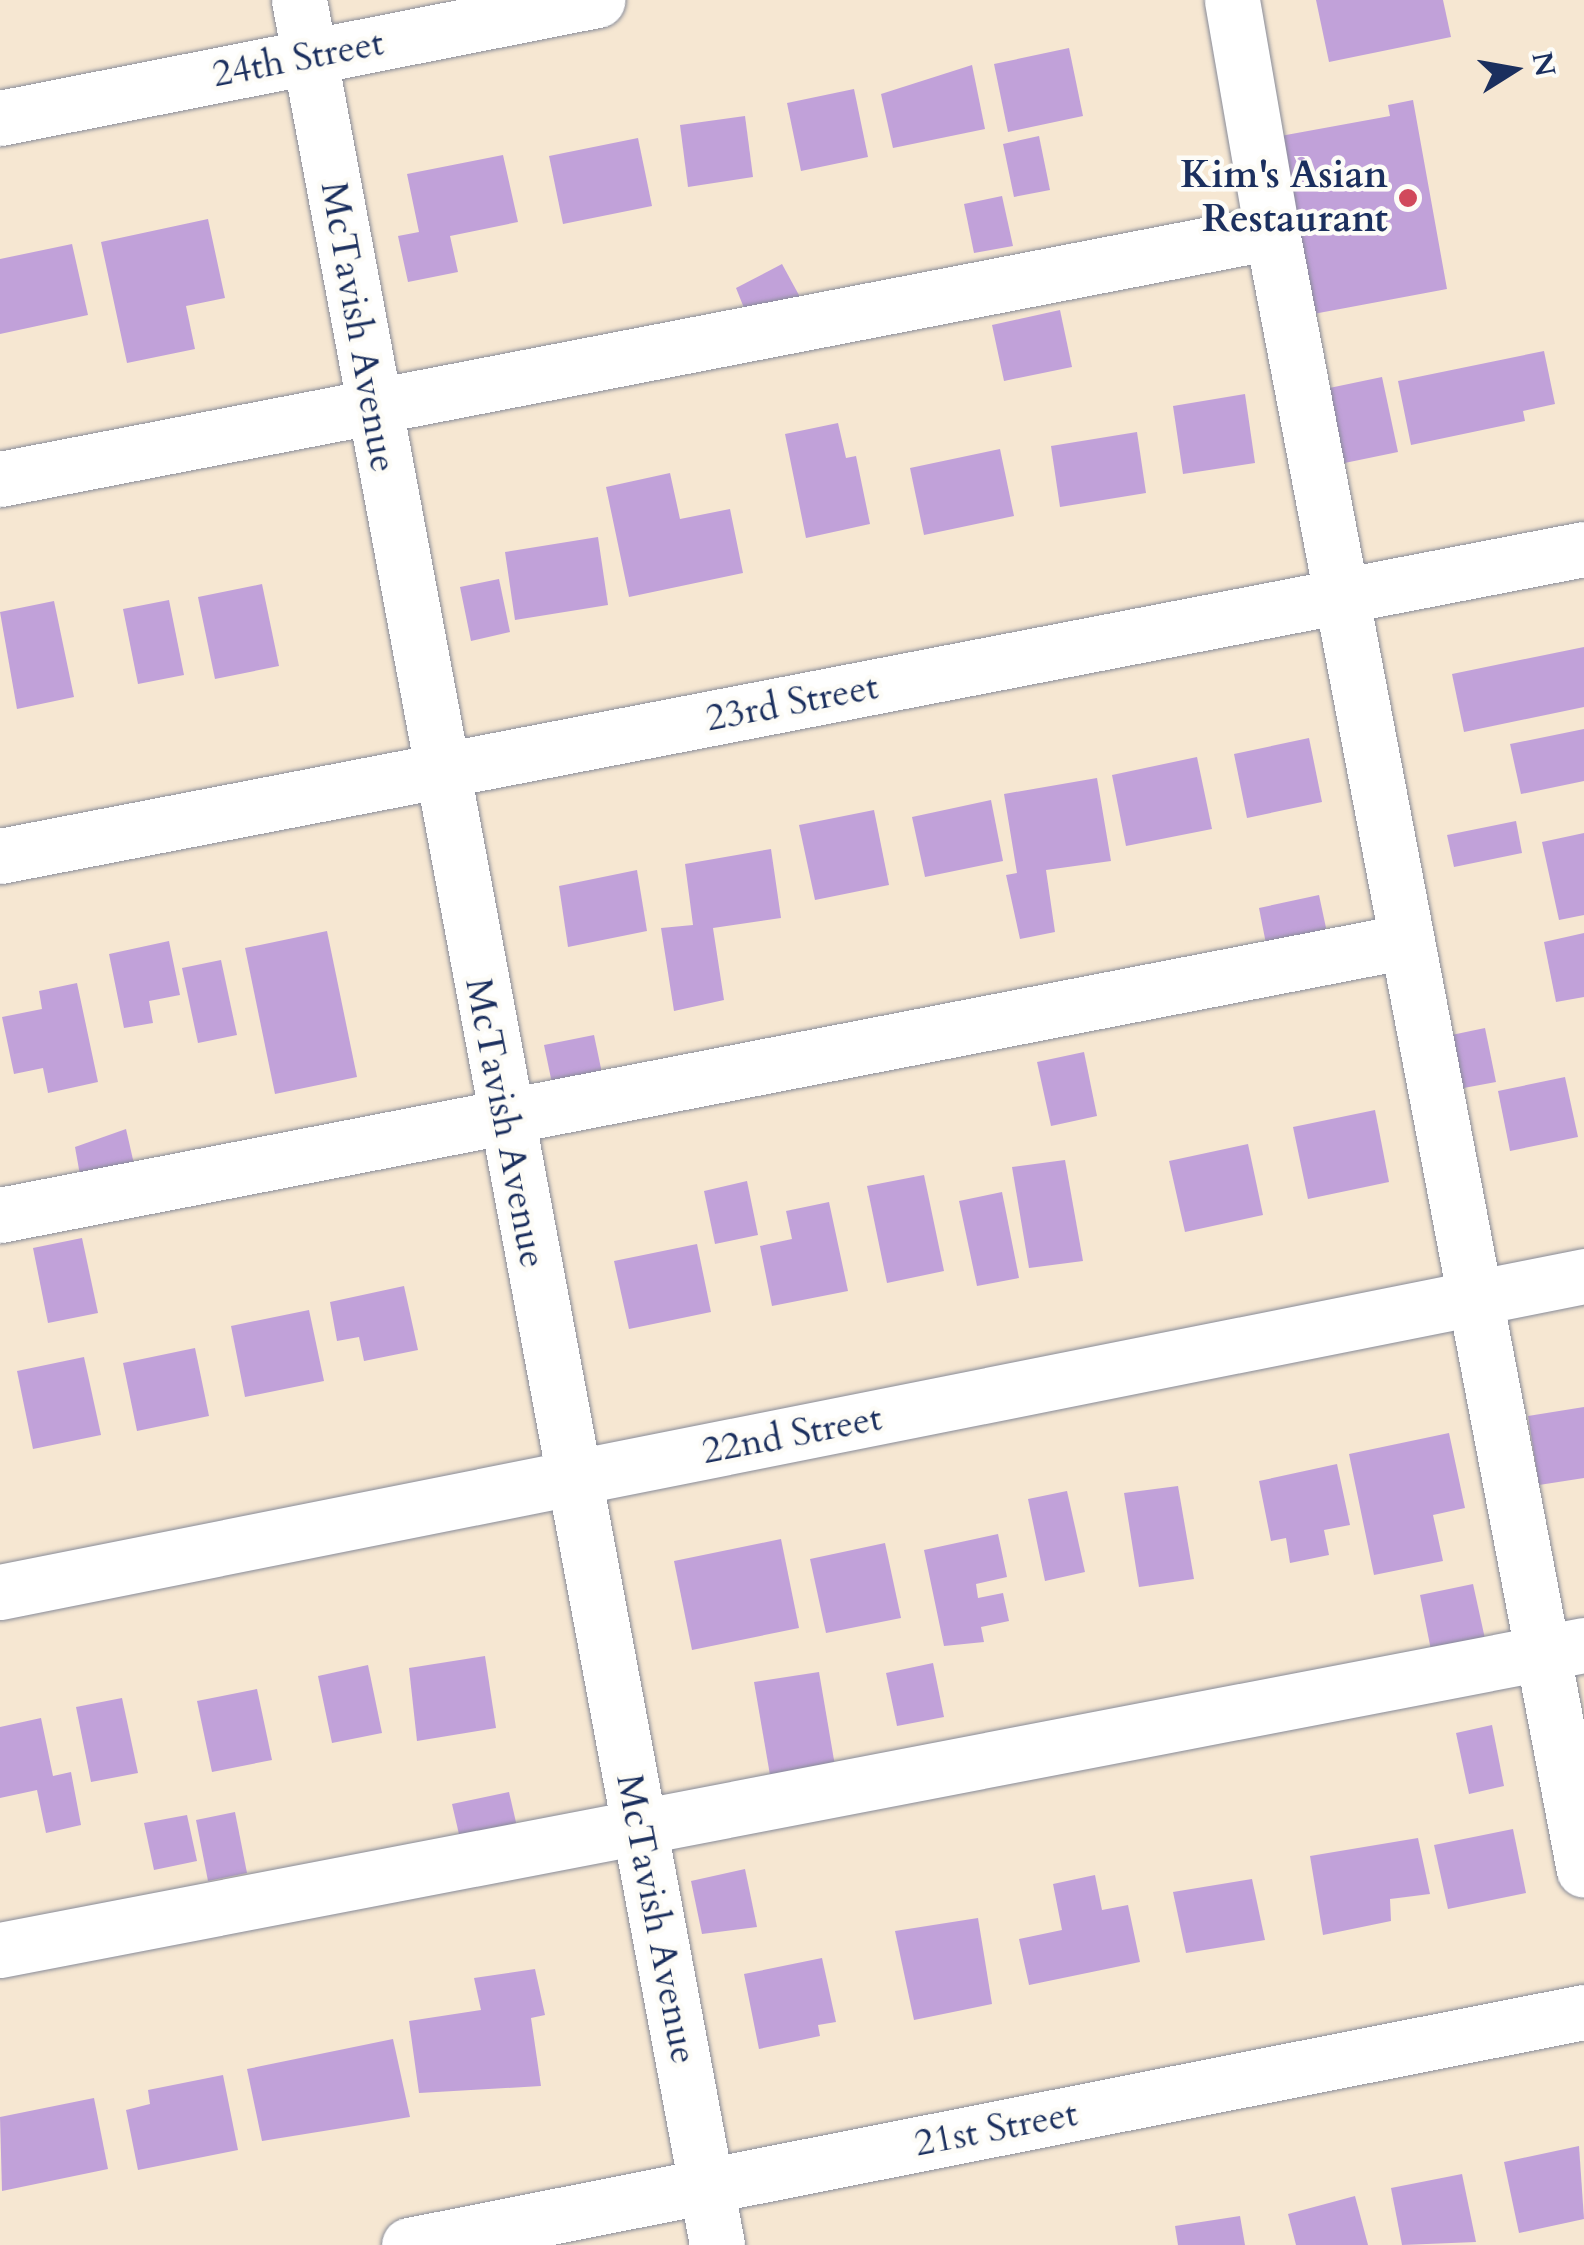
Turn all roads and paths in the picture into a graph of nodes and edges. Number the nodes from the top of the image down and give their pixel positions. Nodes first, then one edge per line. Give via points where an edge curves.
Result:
1 (299, 0) edge
2 (597, 0) edge
3 (1232, 0) edge
4 (310, 57) junction
5 (0, 118) edge
6 (1272, 232) junction
7 (373, 407) junction
8 (0, 479) edge
9 (1584, 549) edge
10 (1342, 599) junction
11 (436, 770) junction
12 (0, 856) edge
13 (1407, 941) junction
14 (503, 1112) junction
15 (0, 1215) edge
16 (1584, 1276) edge
17 (1475, 1297) junction
18 (574, 1479) junction
19 (0, 1592) edge
20 (1563, 1648) edge
21 (639, 1824) junction
22 (1584, 1870) edge
23 (0, 1950) edge
24 (1584, 2012) edge
25 (706, 2186) junction
26 (409, 2245) edge
27 (718, 2245) edge

1 - 4 street, McTavish Avenue
2 - 4 street, 24th Street
3 - 6 street
4 - 5 street, 24th Street
4 - 7 street, McTavish Avenue
6 - 7 street
6 - 10 street
7 - 8 street
7 - 11 street, McTavish Avenue
9 - 10 street, 23rd Street
10 - 11 street, 23rd Street
10 - 13 street
11 - 12 street, 23rd Street
11 - 14 street, McTavish Avenue
13 - 14 street
13 - 17 street
14 - 15 street
14 - 18 street, McTavish Avenue
16 - 17 street, 22nd Street
17 - 18 street, 22nd Street
17 - 20 street
18 - 19 street, 22nd Street
18 - 21 street, McTavish Avenue
20 - 21 street
20 - 22 street
21 - 23 street
21 - 25 street, McTavish Avenue
24 - 25 street, 21st Street
25 - 26 street, 21st Street
25 - 27 street, McTavish Avenue

